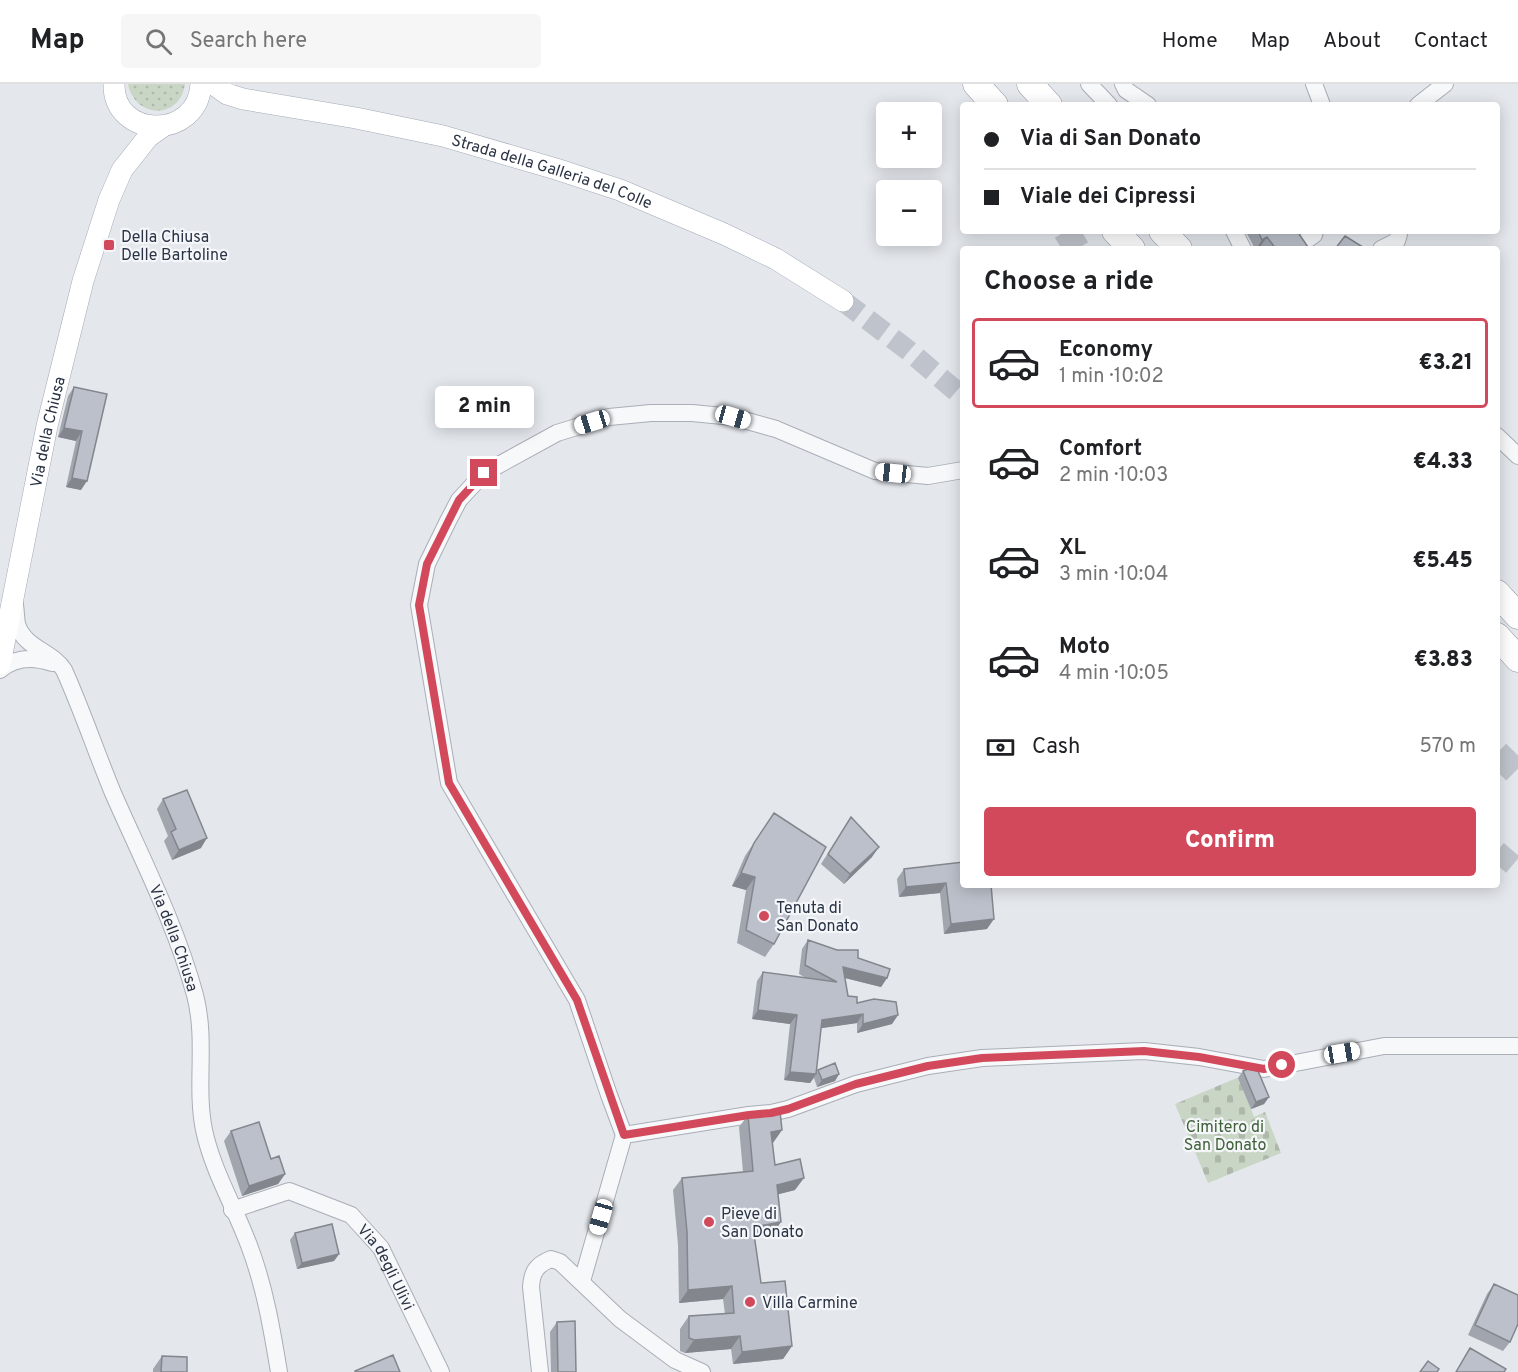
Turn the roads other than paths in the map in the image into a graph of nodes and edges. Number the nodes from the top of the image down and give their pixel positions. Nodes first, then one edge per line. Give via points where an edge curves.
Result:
1 (114, 84) edge
2 (201, 84) edge
3 (213, 84) edge
4 (976, 84) edge
5 (1030, 84) edge
6 (1089, 84) edge
7 (1124, 84) edge
8 (1314, 84) edge
9 (1445, 84) edge
10 (243, 99) junction
11 (992, 102) edge
12 (1046, 102) edge
13 (1106, 102) edge
14 (1144, 102) edge
15 (1321, 102) edge
16 (1422, 102) edge
17 (189, 113) junction
18 (127, 114) junction
19 (162, 127) junction
20 (122, 170) junction
21 (1118, 234) edge
22 (1165, 234) edge
23 (1400, 234) edge
24 (1129, 246) edge
25 (1176, 246) edge
26 (1390, 246) edge
27 (843, 301) tunnel mouth
28 (1500, 439) edge
29 (1518, 456) edge
30 (960, 471) edge
31 (1500, 596) edge
32 (14, 598) junction
33 (1518, 616) edge
34 (1500, 639) edge
35 (1518, 659) edge
36 (0, 664) edge
37 (0, 670) edge
38 (67, 678) junction
39 (1518, 1046) edge
40 (624, 1135) junction
41 (232, 1210) junction
42 (582, 1281) junction
43 (279, 1372) edge
44 (441, 1372) edge
45 (540, 1372) edge
46 (702, 1372) edge

1 - 18 main road, Via della Chiusa via 117,99
2 - 17 main road
3 - 10 main road, Strada della Galleria del Colle
4 - 11 highway
5 - 12 highway
6 - 13 street
7 - 14 street via 1126,90
8 - 15 street
9 - 16 street
10 - 17 main road, Strada della Galleria del Colle
10 - 27 main road, Strada della Galleria del Colle via 443,136 620,190 776,259
17 - 19 main road, Via della Chiusa
18 - 19 main road via 143,124
18 - 20 main road, Via della Chiusa
19 - 20 main road, Via della Chiusa via 148,137
20 - 32 main road, Via della Chiusa via 83,280 47,426
21 - 24 highway
22 - 25 highway
23 - 26 street
28 - 29 street
30 - 40 street via 928,476 875,471 777,429 733,417 651,413 609,417 557,433 484,473 459,500 448,520 427,564 419,605 449,783 577,1000
31 - 33 highway
32 - 36 main road
32 - 38 street, Via della Chiusa via 24,638 60,663
34 - 35 highway
37 - 38 street via 17,660 35,659 56,665
38 - 41 street, Via della Chiusa via 168,919 195,996 202,1034 204,1130
39 - 40 street via 1384,1046 1264,1069 1144,1051 982,1058 937,1064 856,1084 771,1113
40 - 42 street
41 - 43 street, Via della Chiusa via 259,1273
41 - 44 street, Via degli Ulivi via 289,1191 351,1215 381,1248
42 - 45 street via 551,1259 534,1269 531,1287
42 - 46 street via 620,1319 675,1360

